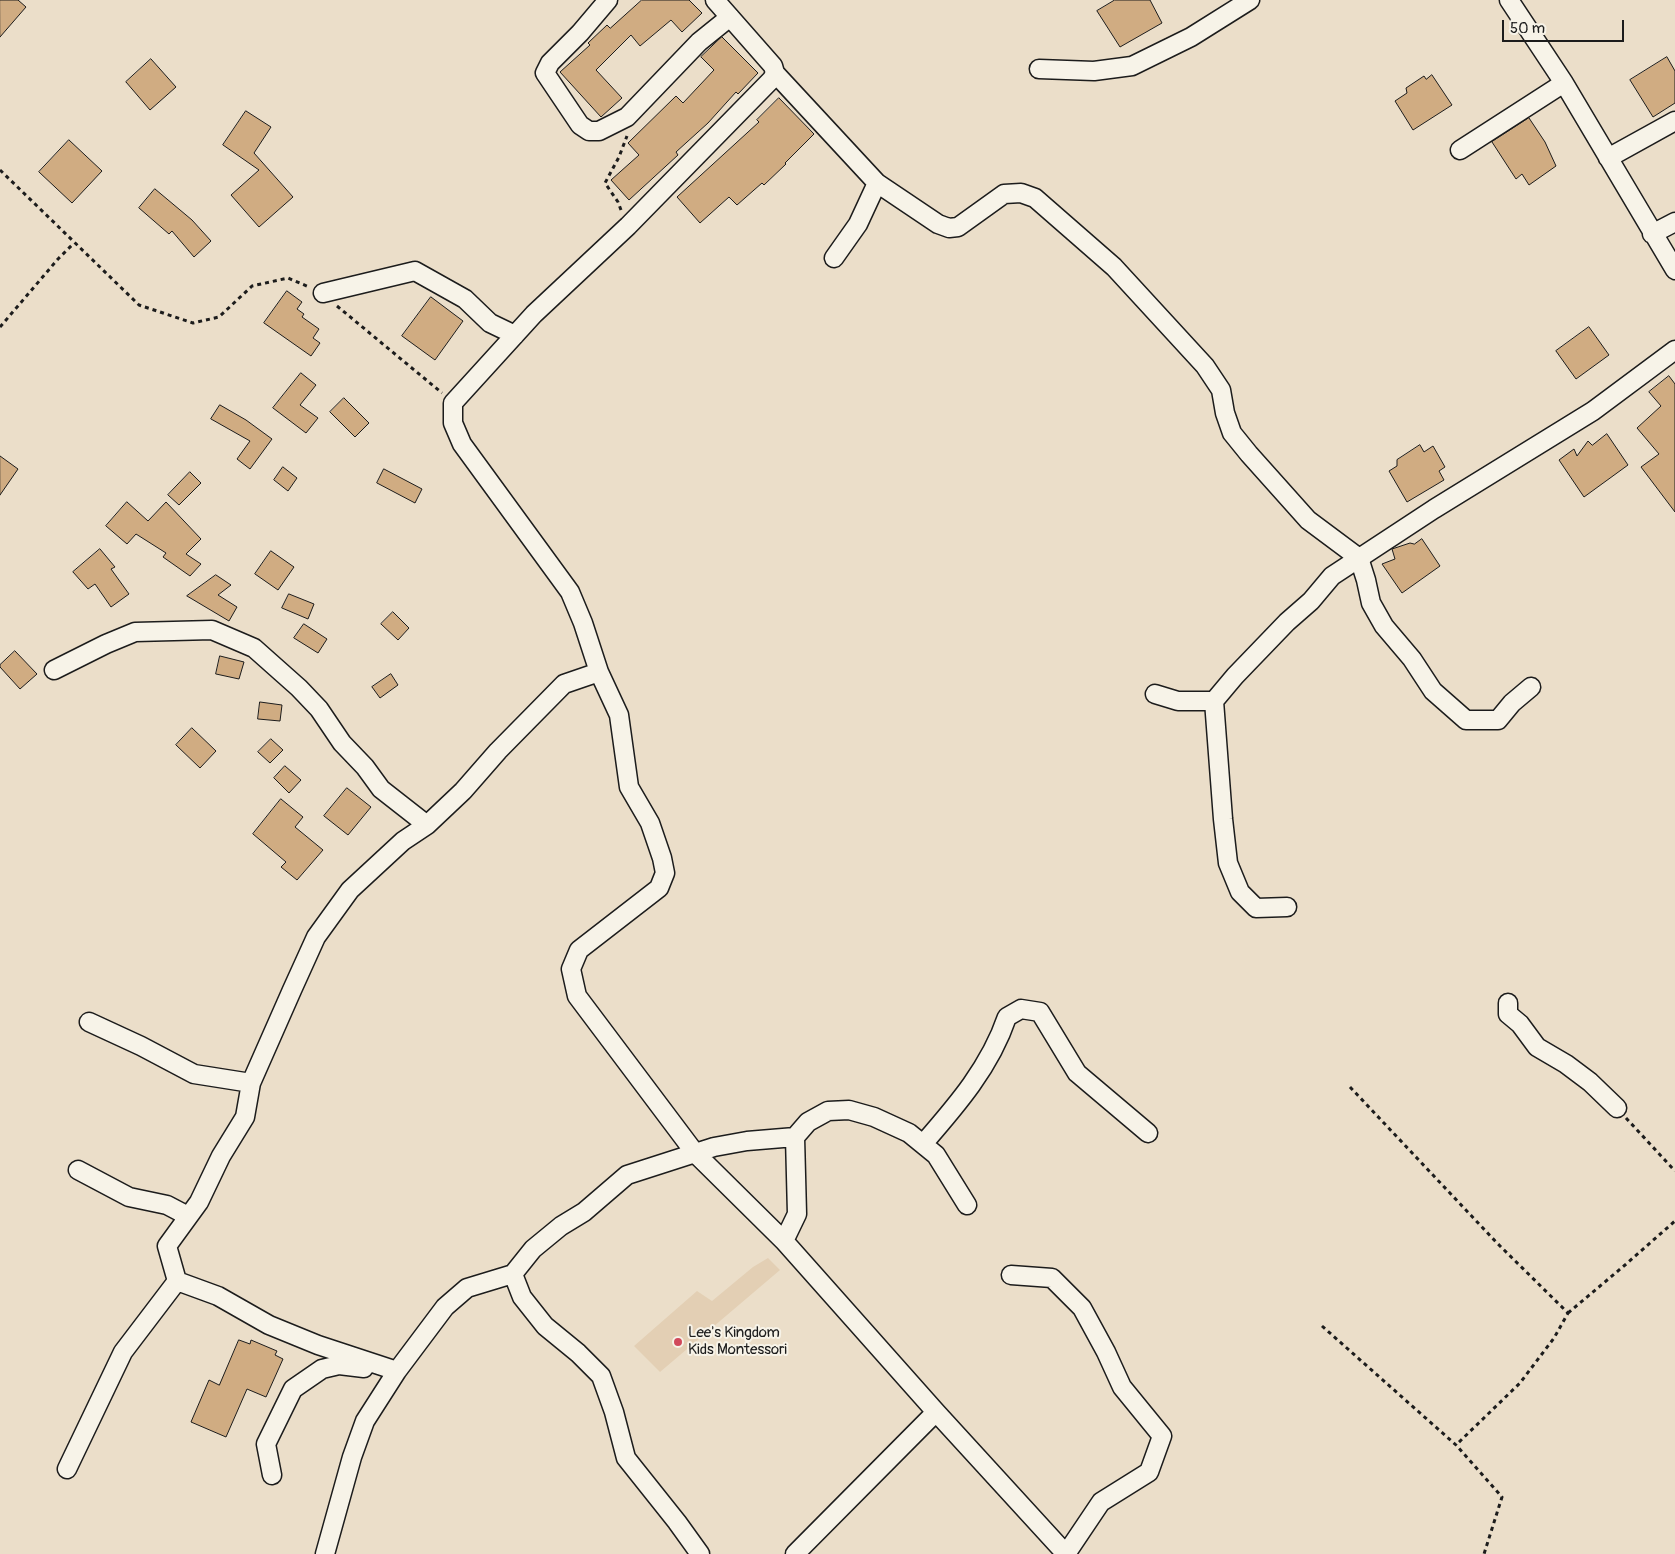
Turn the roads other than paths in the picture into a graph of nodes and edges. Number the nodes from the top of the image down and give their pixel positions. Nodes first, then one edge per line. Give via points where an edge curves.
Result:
1 (608, 0) edge
2 (715, 0) edge
3 (1250, 0) edge
4 (1509, 0) edge
5 (730, 17) junction
6 (1040, 68) dead end
7 (775, 73) junction
8 (1564, 83) junction
9 (1675, 121) edge
10 (1460, 150) dead end
11 (1608, 158) junction
12 (876, 183) junction
13 (1675, 222) edge
14 (1652, 234) junction
15 (834, 258) dead end
16 (1675, 270) edge
17 (323, 293) road end
18 (515, 334) junction
19 (1675, 350) edge
20 (1359, 558) junction
21 (54, 670) dead end
22 (599, 672) junction
23 (1531, 687) dead end
24 (1155, 694) dead end
25 (1214, 701) junction
26 (427, 825) junction
27 (1287, 907) dead end
28 (1508, 1003) dead end
29 (89, 1022) dead end
30 (251, 1083) junction
31 (1617, 1108) road end
32 (1148, 1133) dead end
33 (796, 1137) junction
34 (923, 1144) junction
35 (695, 1153) junction
36 (78, 1170) dead end
37 (967, 1205) dead end
38 (188, 1216) junction
39 (784, 1241) junction
40 (513, 1274) junction
41 (1011, 1274) dead end
42 (177, 1281) junction
43 (397, 1371) junction
44 (936, 1412) junction
45 (67, 1469) dead end
46 (272, 1475) dead end
47 (325, 1554) edge
48 (700, 1554) edge
49 (794, 1554) edge
50 (1066, 1554) edge

1 - 5 street via 550,63 545,73 580,125 589,131 599,131 627,117 699,42
2 - 5 street
3 - 6 street via 1191,37 1132,66 1094,71
4 - 8 street
5 - 7 street via 773,66
7 - 12 street
7 - 18 street via 628,226
8 - 10 street
8 - 11 street
9 - 11 street
11 - 14 street
12 - 15 street via 858,224
12 - 20 street via 949,228 958,227 1004,194 1021,193 1035,198 1114,267 1205,366 1221,390 1232,433 1248,454 1308,520
13 - 14 street
14 - 16 street
17 - 18 street via 415,271 465,298 490,323
18 - 22 street via 454,403 453,423 462,444 570,592
19 - 20 street via 1593,411
20 - 23 street via 1370,603 1384,626 1433,691 1466,720 1498,720
20 - 25 street via 1332,576 1312,601 1287,622
21 - 26 street via 135,632 212,630 254,648 299,688 381,789
22 - 26 street via 564,684
22 - 35 street via 619,715 629,787 650,823 666,873 659,888 579,950 571,969 577,996
24 - 25 street via 1178,701
25 - 27 street via 1228,863 1240,892 1256,908
26 - 30 street via 402,841 350,890 316,937
28 - 31 street via 1508,1014 1537,1047 1590,1082
29 - 30 street via 194,1074
30 - 38 street via 245,1117
32 - 34 street via 1077,1073 1040,1012 1022,1009 1007,1017 999,1039 970,1089
33 - 34 street via 808,1122 828,1111 849,1110 874,1116 908,1132
33 - 35 street via 747,1141
33 - 39 street via 797,1214
34 - 37 street via 936,1155
35 - 39 street
35 - 40 street via 627,1175 533,1249
36 - 38 street via 130,1197 167,1205
38 - 42 street via 167,1246
39 - 44 street
40 - 43 street via 467,1288 445,1307
40 - 48 street via 522,1297 545,1326 601,1376 626,1458
41 - 50 street via 1052,1278 1082,1308 1122,1387 1162,1436 1149,1472 1100,1502
42 - 43 street via 218,1296 269,1325
42 - 45 street via 123,1352
43 - 46 street via 339,1365 322,1369 293,1389 266,1444
43 - 47 street via 365,1421
44 - 49 street
44 - 50 street

